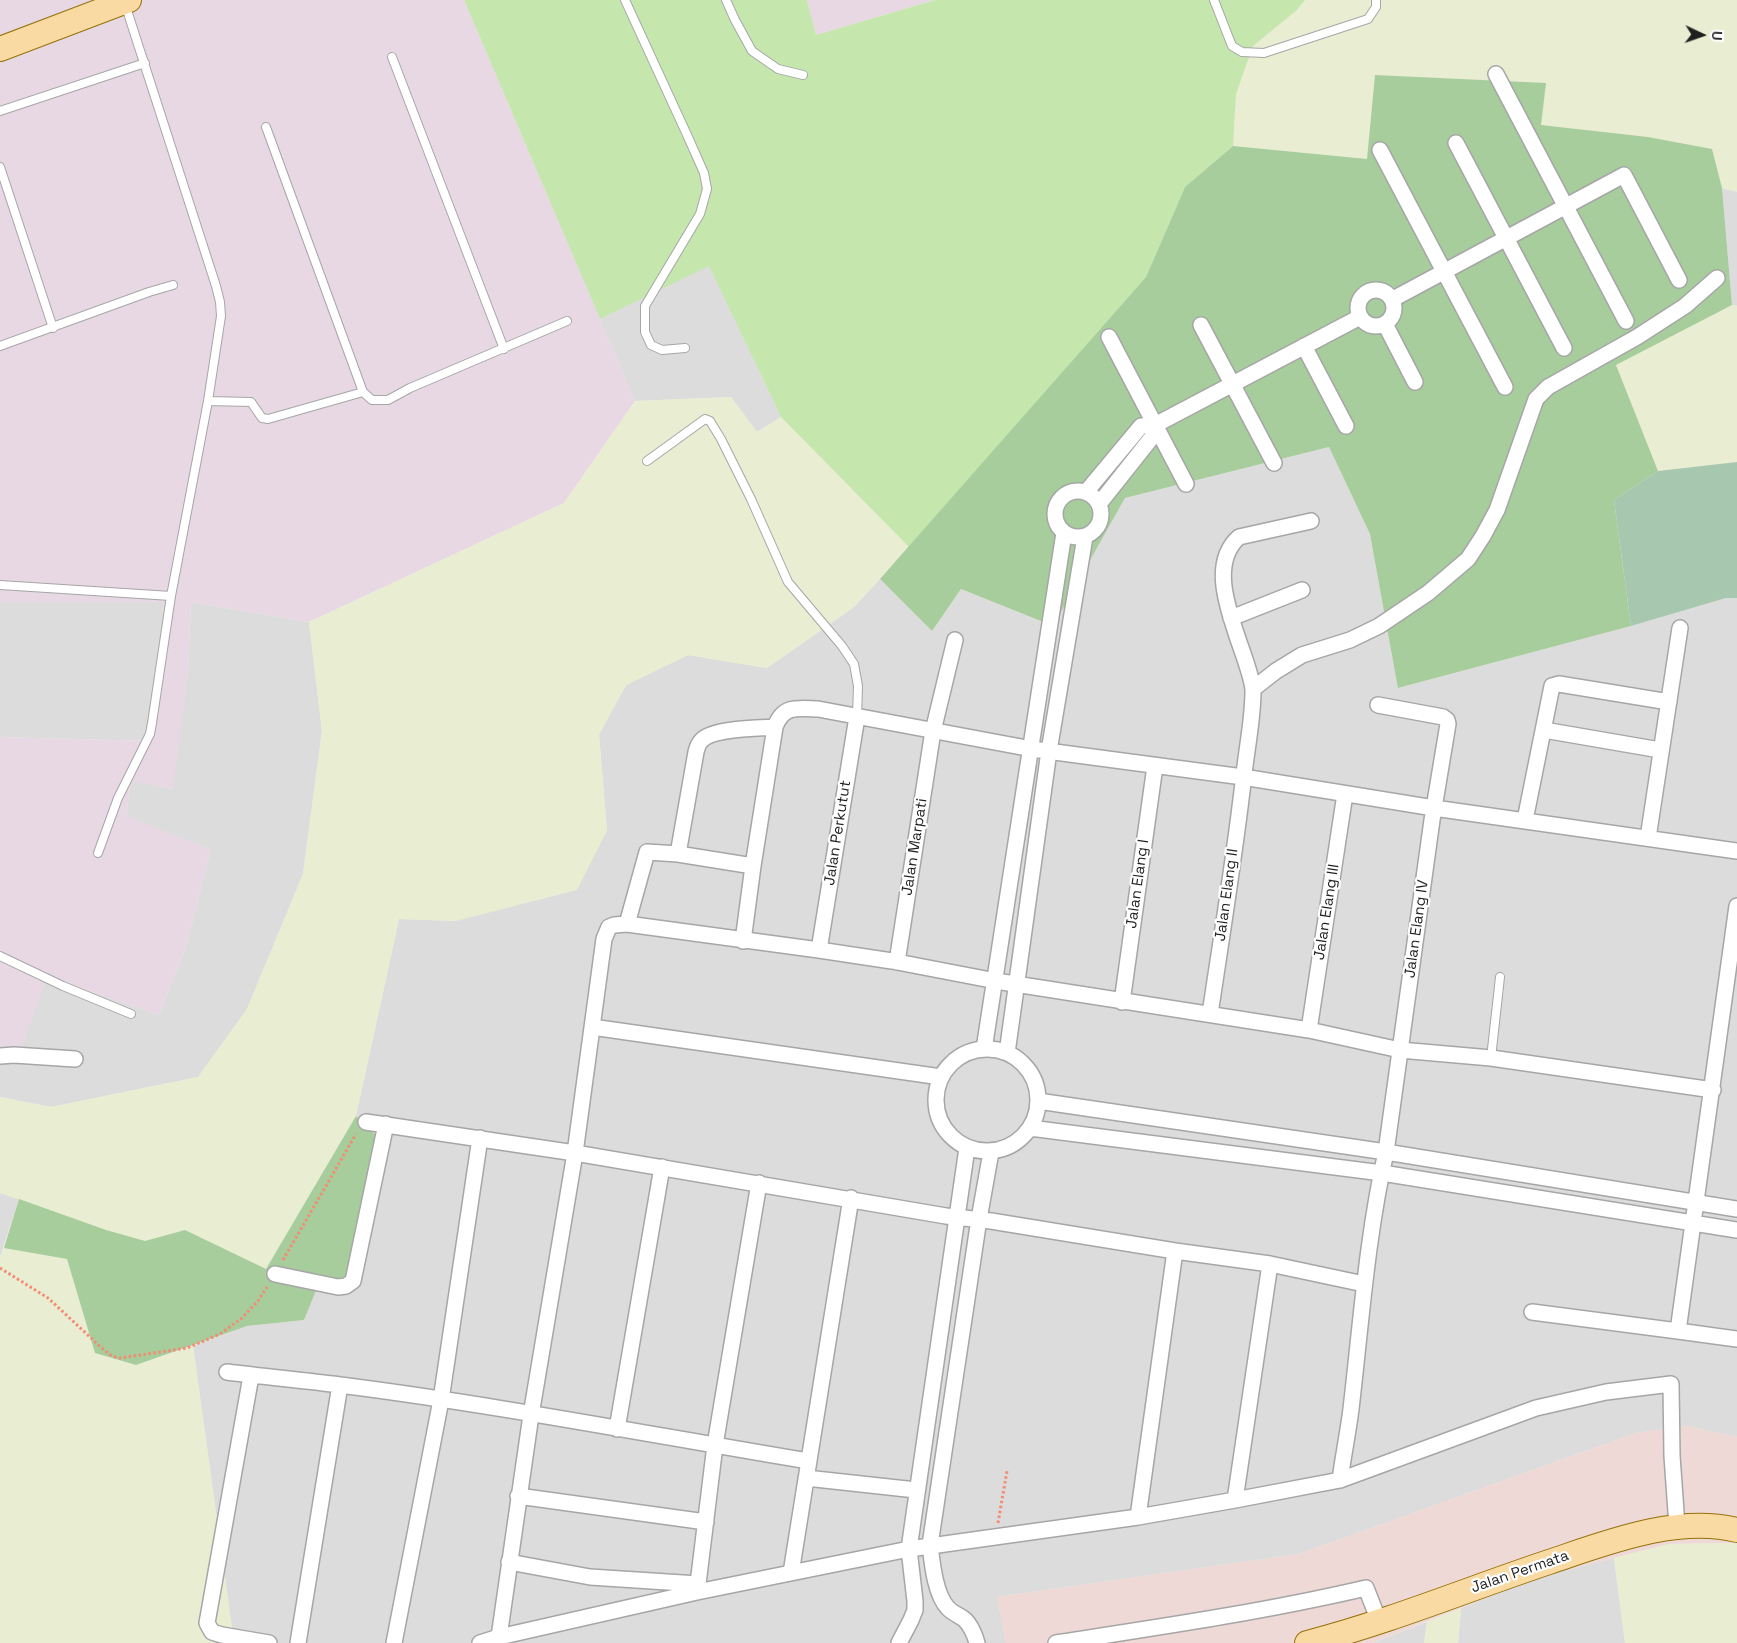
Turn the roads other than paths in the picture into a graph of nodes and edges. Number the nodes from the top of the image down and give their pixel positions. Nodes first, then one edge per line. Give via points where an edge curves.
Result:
1 (625, 0) edge
2 (726, 0) edge
3 (1214, 0) edge
4 (1376, 0) edge
5 (127, 1) edge
6 (0, 49) edge
7 (392, 57) dead end
8 (145, 63) junction
9 (1496, 74) dead end
10 (803, 75) dead end
11 (0, 111) edge
12 (266, 127) dead end
13 (1456, 143) dead end
14 (1380, 150) dead end
15 (0, 167) edge
16 (1566, 206) junction
17 (1506, 238) junction
18 (1444, 271) junction
19 (1717, 278) dead end
20 (1679, 280) dead end
21 (173, 285) dead end
22 (1393, 299) junction
23 (1360, 316) junction
24 (567, 321) dead end
25 (1626, 321) dead end
26 (1385, 324) junction
27 (1201, 325) dead end
28 (53, 328) junction
29 (1109, 337) dead end
30 (0, 346) edge
31 (1304, 346) junction
32 (685, 348) dead end
33 (1564, 348) dead end
34 (504, 349) junction
35 (1415, 382) dead end
36 (1232, 384) junction
37 (1505, 387) dead end
38 (363, 392) junction
39 (208, 401) junction
40 (1155, 425) junction
41 (1346, 426) dead end
42 (647, 461) dead end
43 (1274, 463) dead end
44 (1186, 484) dead end
45 (1086, 492) junction
46 (1099, 504) junction
47 (1311, 521) dead end
48 (1064, 533) junction
49 (1085, 536) junction
50 (0, 585) edge
51 (1302, 590) dead end
52 (171, 596) junction
53 (1231, 618) junction
54 (1680, 628) dead end
55 (955, 640) dead end
56 (1253, 689) junction
57 (1670, 702) junction
58 (1378, 705) dead end
59 (857, 717) junction
60 (775, 727) junction
61 (1544, 730) junction
62 (933, 731) junction
63 (1032, 749) junction
64 (1660, 750) junction
65 (1049, 751) junction
66 (1155, 766) junction
67 (1243, 777) junction
68 (1345, 794) junction
69 (1434, 808) junction
70 (1525, 820) junction
71 (1648, 838) junction
72 (1737, 852) edge
73 (98, 853) dead end
74 (678, 854) junction
75 (753, 866) junction
76 (1737, 906) edge
77 (627, 924) junction
78 (743, 941) junction
79 (819, 950) junction
80 (0, 956) edge
81 (897, 962) junction
82 (1500, 977) dead end
83 (996, 982) junction
84 (1016, 985) junction
85 (1122, 1002) junction
86 (131, 1014) dead end
87 (1210, 1014) junction
88 (592, 1027) junction
89 (1309, 1030) junction
90 (984, 1049) junction
91 (1400, 1050) junction
92 (1007, 1053) junction
93 (0, 1056) edge
94 (1491, 1058) junction
95 (75, 1059) dead end
96 (941, 1077) junction
97 (1712, 1090) junction
98 (1038, 1101) junction
99 (366, 1122) road end
100 (386, 1124) junction
101 (1030, 1128) junction
102 (480, 1138) junction
103 (967, 1148) junction
104 (991, 1152) junction
105 (1386, 1152) junction
106 (575, 1153) junction
107 (662, 1168) junction
108 (1382, 1173) junction
109 (759, 1183) junction
110 (851, 1198) junction
111 (1696, 1202) junction
112 (1737, 1209) edge
113 (958, 1216) junction
114 (979, 1219) junction
115 (1692, 1222) junction
116 (1737, 1230) edge
117 (1175, 1251) junction
118 (1270, 1264) junction
119 (275, 1274) road end
120 (1364, 1284) junction
121 (1532, 1312) dead end
122 (1678, 1331) junction
123 (1737, 1339) edge
124 (227, 1372) dead end
125 (251, 1376) junction
126 (340, 1385) junction
127 (441, 1400) junction
128 (531, 1415) junction
129 (617, 1429) junction
130 (715, 1446) junction
131 (808, 1461) junction
132 (806, 1478) junction
133 (1340, 1480) junction
134 (916, 1490) junction
135 (518, 1496) junction
136 (1235, 1500) junction
137 (1138, 1517) junction
138 (706, 1522) junction
139 (1678, 1526) junction
140 (1737, 1530) edge
141 (930, 1545) junction
142 (909, 1548) junction
143 (509, 1562) junction
144 (791, 1573) junction
145 (698, 1588) junction
146 (1379, 1621) junction
147 (499, 1637) junction
148 (1116, 1638) edge
149 (269, 1643) edge
150 (298, 1643) edge
151 (394, 1643) edge
152 (480, 1643) edge
153 (899, 1643) edge
154 (977, 1643) edge
155 (1056, 1643) edge
156 (1307, 1643) edge

1 - 32 lane via 704,173 707,189 700,214 645,306 645,332 651,345 662,350
2 - 10 lane via 752,51 778,69
3 - 4 lane via 1232,46 1242,52 1264,53 1368,18
5 - 6 main road
5 - 8 lane
7 - 34 lane
8 - 11 lane
8 - 39 lane via 220,302 221,316
9 - 16 street
12 - 38 lane
13 - 17 street
14 - 18 street
15 - 28 lane
16 - 17 street
16 - 20 street via 1624,175
16 - 25 street
17 - 18 street
17 - 33 street
18 - 22 street
18 - 37 street
19 - 56 street via 1685,306 1548,387 1536,399 1497,510 1468,559 1428,593 1379,626 1350,640 1302,655
21 - 28 lane
22 - 23 street via 1384,291 1368,291 1359,300
22 - 26 street via 1395,310
23 - 26 street via 1368,324
23 - 31 street
24 - 34 lane
26 - 35 street
27 - 36 street
28 - 30 lane
29 - 40 street
31 - 36 street
31 - 41 street
34 - 38 lane via 388,400 372,400
36 - 40 street
36 - 43 street
38 - 39 lane via 268,419 262,418 251,402
39 - 52 lane
40 - 44 street
40 - 45 street via 1141,426
40 - 46 street via 1153,436
42 - 59 lane via 705,419 710,421 751,499 788,582 854,664 858,686
45 - 46 street
45 - 48 street via 1065,495 1056,506 1056,521
46 - 49 street via 1100,524
47 - 53 street via 1240,537 1232,544 1224,568
48 - 49 street via 1078,538
48 - 63 street
49 - 65 street
50 - 52 lane
51 - 53 street
52 - 73 lane via 150,734 118,798
53 - 56 street
54 - 57 street
55 - 62 street, Jalan Marpati
56 - 67 street, Jalan Elang II
57 - 61 street via 1556,684 1552,686
57 - 64 street
58 - 69 street, Jalan Elang IV via 1447,720
59 - 60 street via 801,708 786,711
59 - 62 street
59 - 79 street, Jalan Perkutut
60 - 74 street via 728,731 709,735 700,741
60 - 75 street
61 - 64 street
61 - 70 street
62 - 63 street
62 - 81 street, Jalan Marpati
63 - 65 street
63 - 83 street
64 - 71 street
65 - 66 street
65 - 84 street
66 - 67 street
66 - 85 street, Jalan Elang I
67 - 68 street
67 - 87 street, Jalan Elang II
68 - 69 street
68 - 89 street, Jalan Elang III
69 - 70 street
69 - 91 street, Jalan Elang IV
70 - 71 street
71 - 72 street
74 - 75 street
74 - 77 street via 647,852
75 - 78 street
76 - 97 street
77 - 78 street
77 - 88 street via 609,927 606,933
78 - 79 street
79 - 81 street
80 - 86 lane
81 - 83 street
82 - 94 lane
83 - 84 street
83 - 90 street
84 - 85 street
84 - 92 street
85 - 87 street
87 - 89 street
88 - 96 street
88 - 106 street
89 - 91 street
90 - 92 street
90 - 96 street via 959,1057
91 - 94 street
91 - 105 street, Jalan Elang IV
92 - 98 street via 1026,1067
93 - 95 street via 14,1054
94 - 97 street
96 - 103 street via 935,1100 941,1124 956,1142
97 - 111 street
98 - 101 street
98 - 105 street
99 - 100 street
100 - 102 street
100 - 119 street via 353,1281 338,1287
101 - 104 street via 1014,1144
101 - 108 street
102 - 106 street
102 - 127 street
103 - 104 street
103 - 113 street
104 - 114 street
105 - 108 street, Jalan Elang IV
105 - 111 street
106 - 107 street
106 - 128 street
107 - 109 street
107 - 129 street
108 - 115 street
108 - 120 street, Jalan Elang IV
109 - 110 street
109 - 130 street
110 - 113 street
110 - 131 street
111 - 112 street
111 - 115 street
113 - 114 street
113 - 134 street
114 - 117 street
114 - 141 street
115 - 116 street
115 - 122 street
117 - 118 street
117 - 137 street
118 - 120 street
118 - 136 street
120 - 133 street, Jalan Elang IV
121 - 122 street
122 - 123 street
124 - 125 street
125 - 126 street
125 - 149 street via 207,1623 212,1632
126 - 127 street
126 - 150 street
127 - 128 street
127 - 151 street
128 - 129 street
128 - 135 street
129 - 130 street
130 - 131 street
130 - 138 street
131 - 132 street
132 - 134 street
132 - 144 street
133 - 136 street
133 - 139 street via 1536,1408 1606,1392 1671,1384 1672,1456
134 - 142 street
135 - 138 street
135 - 143 street
136 - 137 street
137 - 141 street
138 - 145 street
139 - 140 main road, Jalan Permata
139 - 146 main road, Jalan Permata via 1618,1539
141 - 142 street
141 - 154 street via 939,1593 948,1609 964,1620
142 - 144 street
142 - 153 street via 915,1610
143 - 145 street via 590,1577
143 - 147 street
144 - 145 street
145 - 147 street
146 - 148 street via 1366,1588
146 - 156 main road, Jalan Permata
147 - 152 street
148 - 155 street

